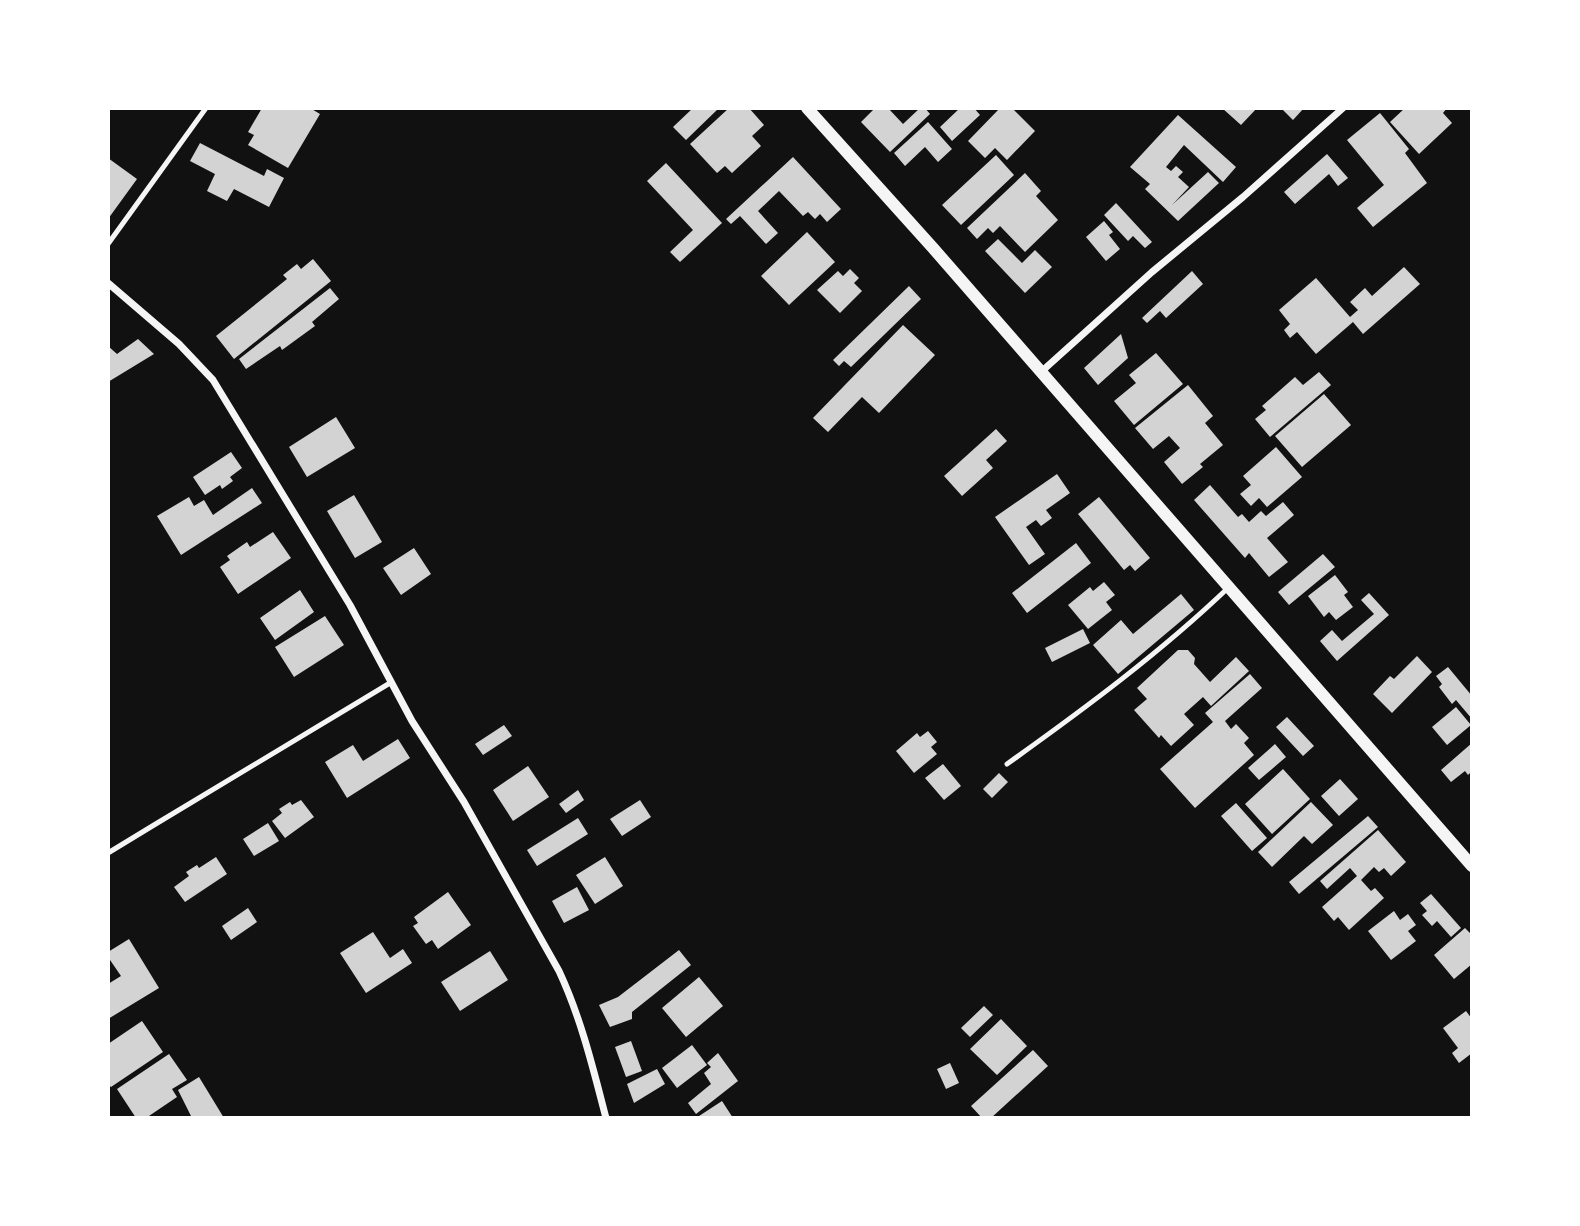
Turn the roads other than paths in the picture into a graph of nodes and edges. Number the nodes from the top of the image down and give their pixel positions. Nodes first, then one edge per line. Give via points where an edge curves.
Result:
1 (206, 108) edge
2 (807, 108) edge
3 (1343, 108) edge
4 (108, 244) edge
5 (108, 283) edge
6 (1041, 372) junction
7 (1229, 587) junction
8 (390, 683) junction
9 (1007, 764) dead end
10 (108, 853) edge
11 (1472, 866) edge
12 (606, 1118) edge

1 - 4 lane
2 - 6 street
3 - 6 street
5 - 8 street via 213,380 350,606
6 - 7 street
7 - 9 lane via 1136,669
7 - 11 street
8 - 10 lane
8 - 12 street via 464,802 559,971 585,1037

